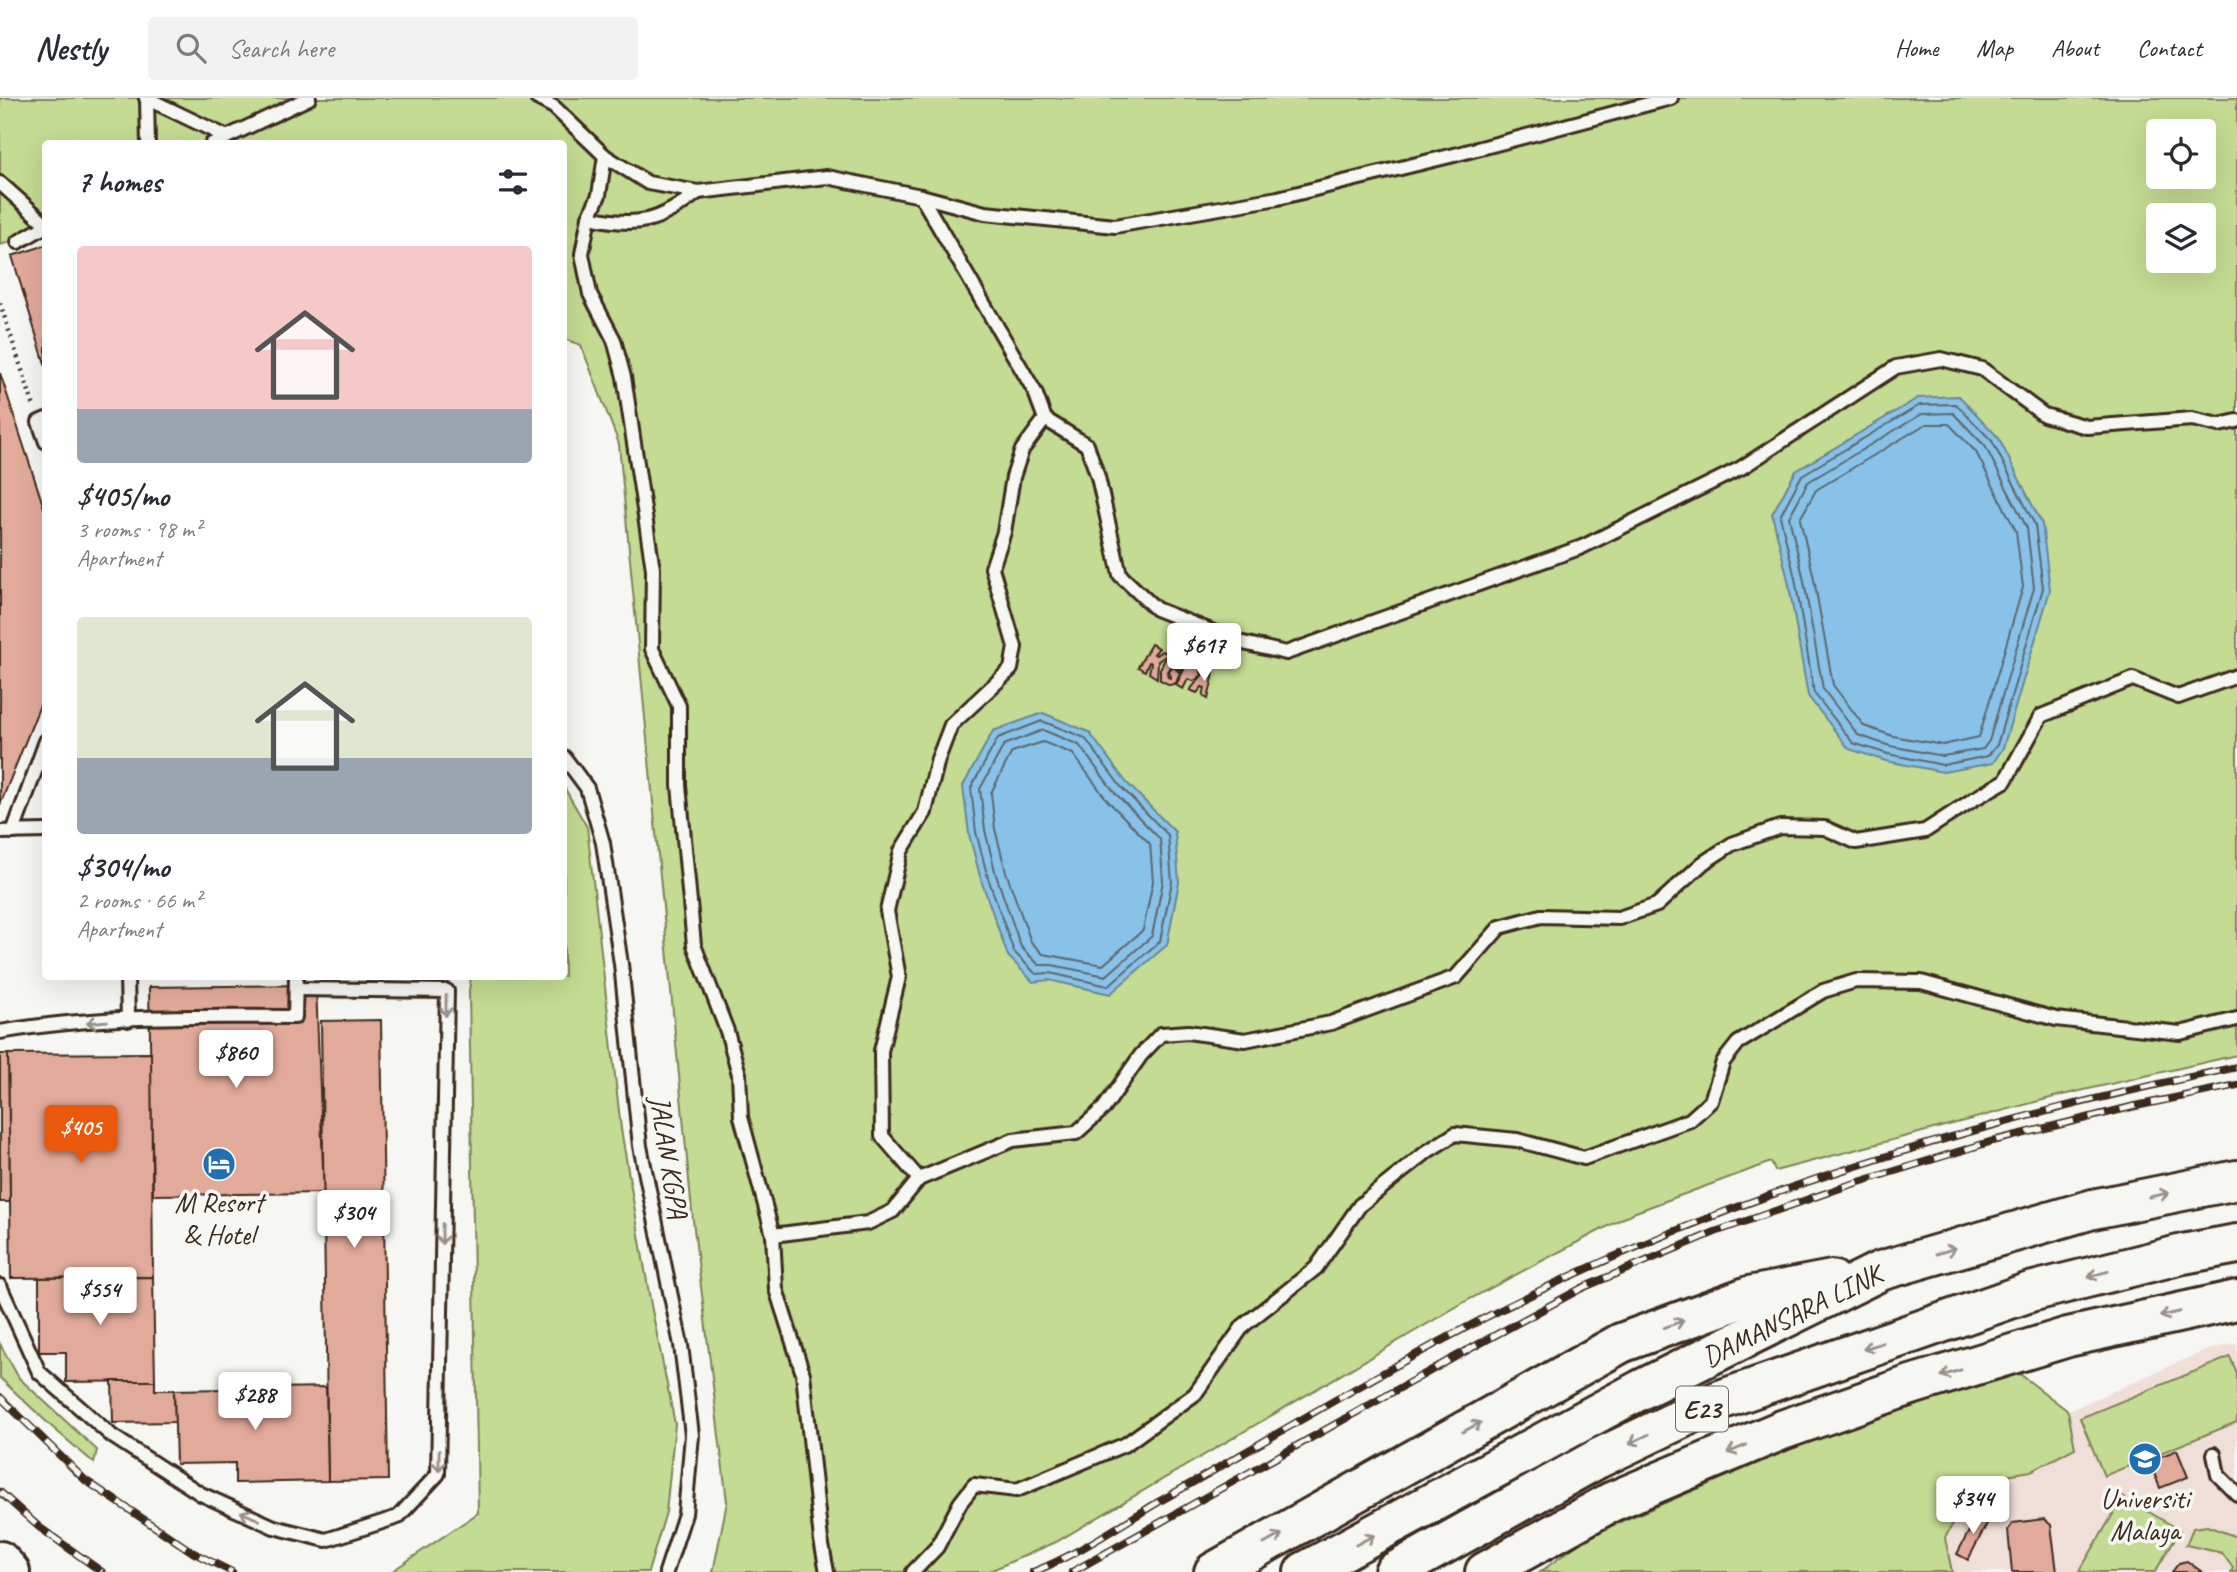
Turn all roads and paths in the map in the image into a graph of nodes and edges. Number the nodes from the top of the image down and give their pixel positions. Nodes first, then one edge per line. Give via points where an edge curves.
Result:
1 (309, 98) edge
2 (537, 98) edge
3 (1671, 98) edge
4 (147, 99) edge
5 (227, 137) junction
6 (148, 140) edge
7 (221, 140) edge
8 (605, 156) junction
9 (0, 183) edge
10 (698, 192) junction
11 (921, 196) junction
12 (589, 217) junction
13 (42, 221) edge
14 (42, 228) edge
15 (19, 242) dead end
16 (0, 303) edge
17 (1045, 419) junction
18 (42, 420) edge
19 (2237, 421) edge
20 (2237, 676) edge
21 (42, 750) edge
22 (567, 761) edge
23 (42, 831) edge
24 (6, 832) edge
25 (127, 980) edge
26 (296, 983) edge
27 (2237, 1019) edge
28 (128, 1020) junction
29 (0, 1032) edge
30 (919, 1179) junction
31 (2237, 1180) edge
32 (773, 1235) junction
33 (2237, 1244) edge
34 (1880, 1271) junction
35 (0, 1286) edge
36 (2237, 1300) edge
37 (2214, 1454) dead end
38 (2237, 1493) edge
39 (0, 1561) edge
40 (10, 1572) edge
41 (666, 1572) edge
42 (827, 1572) edge
43 (913, 1572) edge
44 (1214, 1572) edge
45 (1304, 1572) edge
46 (1394, 1572) edge
47 (1485, 1572) edge

1 - 5 lane
2 - 8 lane via 554,107
3 - 11 lane via 1278,198 1115,226 985,213
4 - 5 lane
4 - 6 lane
5 - 7 lane
8 - 10 lane via 648,183
8 - 12 lane via 599,195
9 - 13 lane
10 - 11 lane via 827,177
10 - 12 lane via 676,209 645,222
11 - 17 lane via 1035,392
12 - 32 lane via 582,254 590,294 614,340 624,377 653,569 652,649 679,706 679,785 694,945 727,1031 738,1074 741,1117
14 - 15 lane
16 - 18 path
17 - 19 lane via 1087,445 1120,575 1156,609 1239,642 1286,653 1582,547 1741,468 1896,367 1941,359 1982,369 2044,415 2087,427 2192,419 2219,425
17 - 30 lane via 1022,450 992,568 1015,646 1011,669 951,725 925,812 901,851 887,911 899,977 881,1051 882,1136
20 - 30 lane via 2178,697 2133,679 2041,716 2005,781 1925,831 1856,842 1825,828 1780,827 1732,844 1703,863 1657,905 1619,918 1541,916 1500,928 1457,976 1331,1023 1245,1040 1188,1032 1161,1034 1104,1108 1076,1133 1013,1140
21 - 24 lane
22 - 41 lane, JALAN KGPA via 587,788 603,843 640,1146 681,1345 691,1422 685,1514
23 - 24 lane
25 - 28 lane
26 - 28 lane via 295,1017
26 -> 35 lane via 447,990 438,1474 398,1517 326,1540 274,1527 201,1494 112,1436 39,1373
27 - 43 lane via 2180,1033 2056,1019 1921,982 1856,981 1823,991 1738,1043 1723,1062 1711,1101 1690,1120 1584,1158 1517,1140 1455,1135 1360,1205 1316,1268 1243,1326 1195,1394 1126,1444 1017,1490 974,1485 937,1547
28 -> 29 lane
30 - 32 lane via 892,1211 868,1223
34 -> 31 main road, DAMANSARA LINK / E23 via 2092,1209
32 - 42 lane via 776,1289 803,1374
33 -> 46 main road, DAMANSARA LINK / E23 via 2030,1292 1720,1400 1597,1459
44 -> 34 main road via 1621,1343 1749,1296
45 -> 34 main road, DAMANSARA LINK / E23 via 1642,1389
36 -> 47 main road via 2068,1337 1782,1430 1611,1502
37 - 38 lane via 2218,1475
39 - 40 main road

